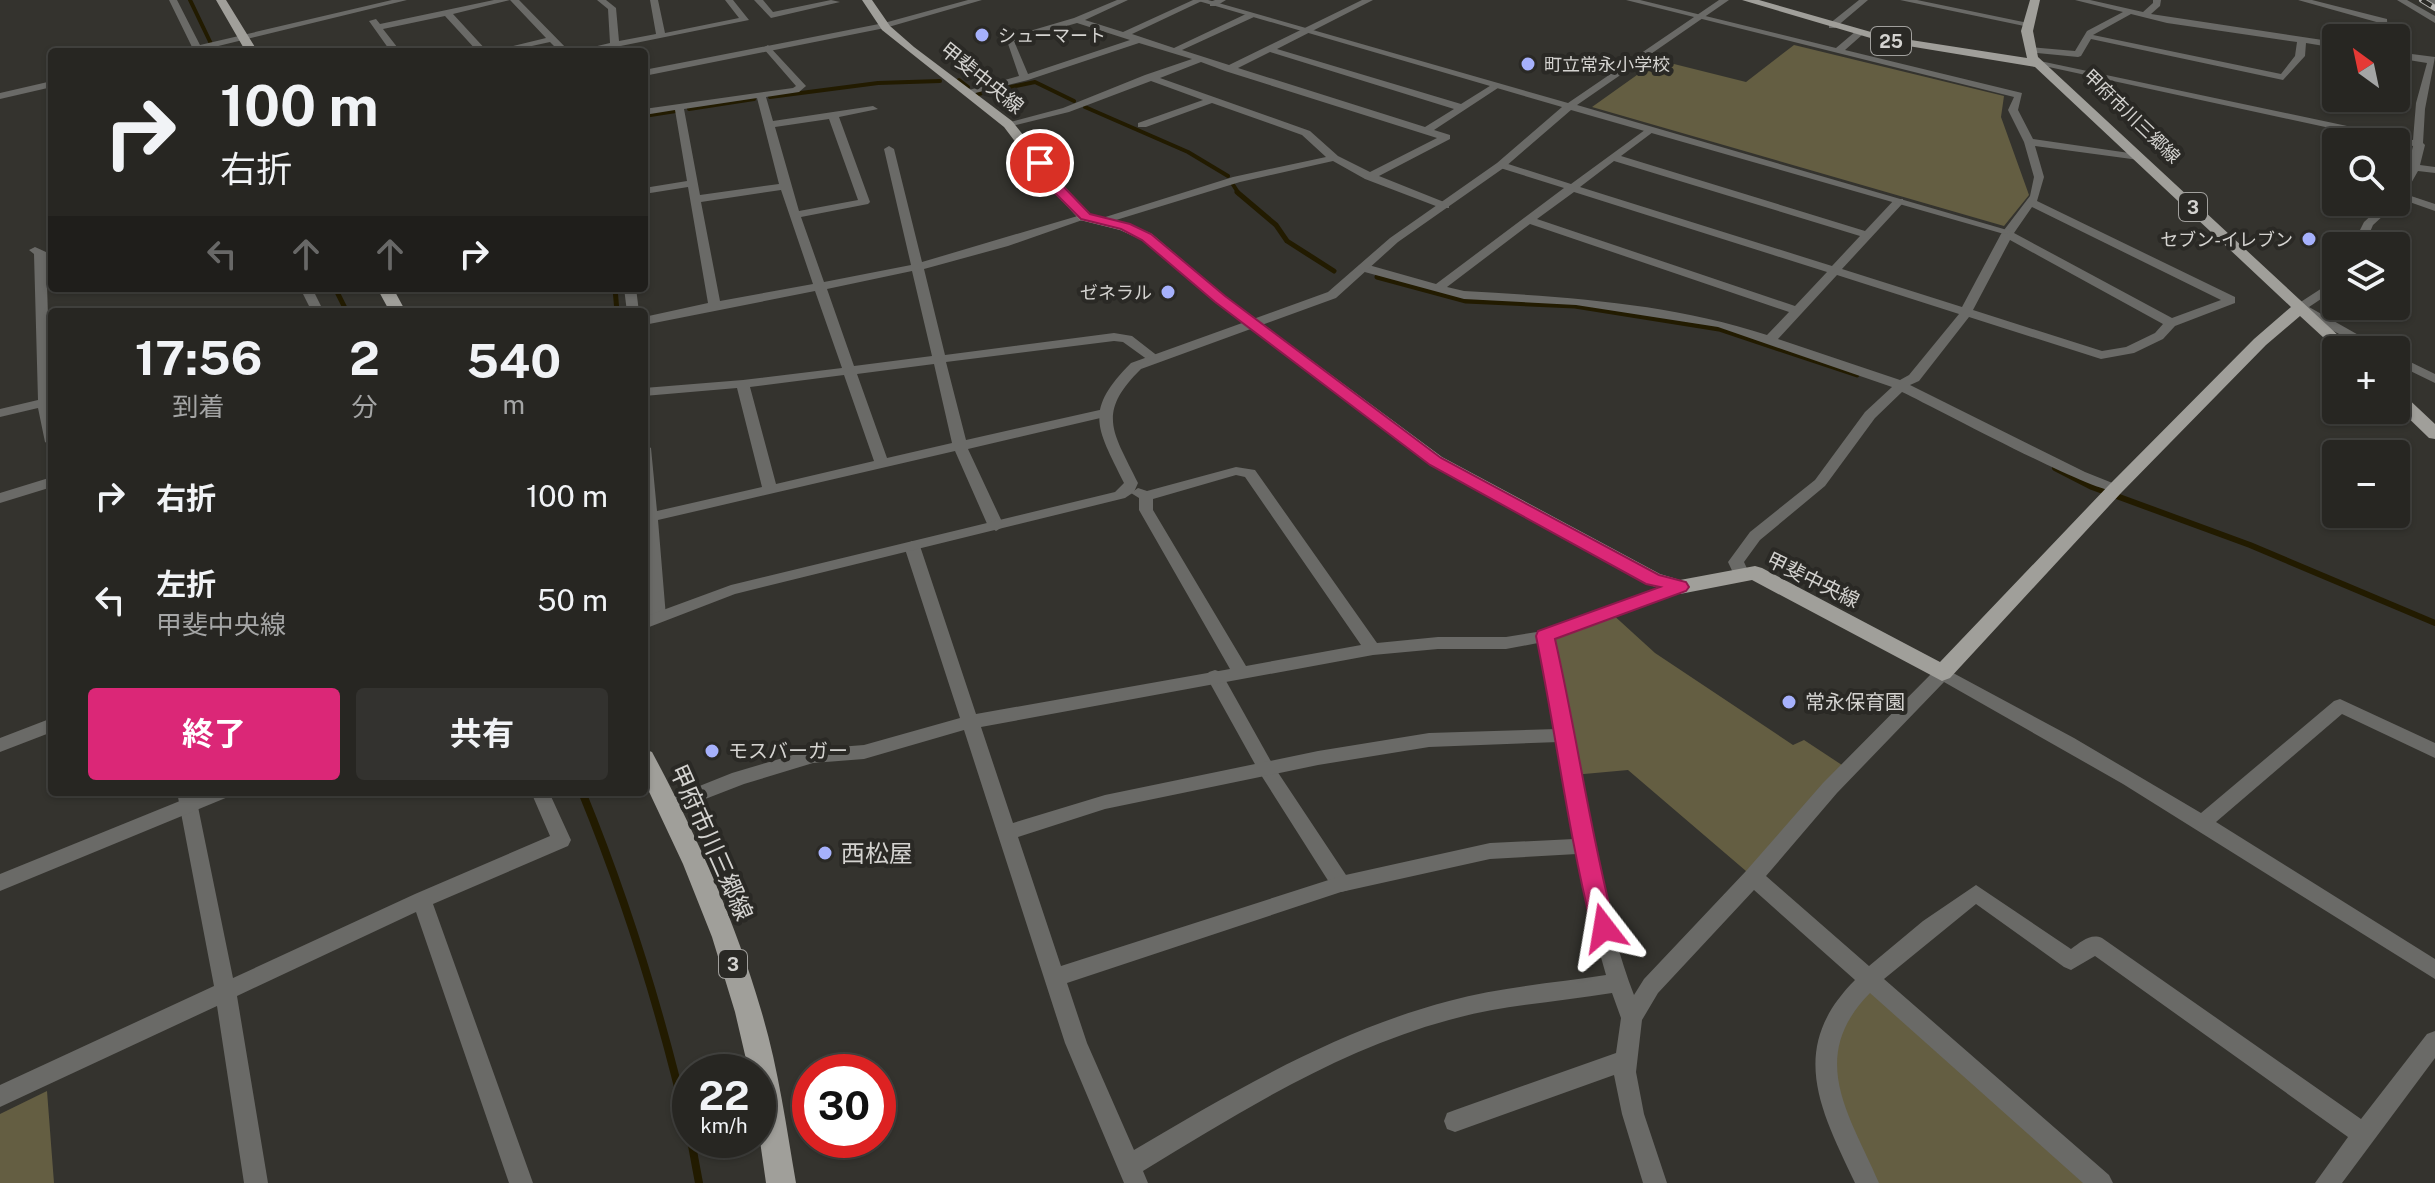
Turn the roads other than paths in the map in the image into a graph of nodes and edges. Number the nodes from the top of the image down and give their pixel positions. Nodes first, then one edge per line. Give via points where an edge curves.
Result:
1 (173, 0) edge
2 (221, 0) edge
3 (403, 0) edge
4 (506, 0) edge
5 (514, 0) edge
6 (601, 0) edge
7 (654, 0) edge
8 (729, 0) edge
9 (758, 0) edge
10 (835, 0) edge
11 (867, 0) edge
12 (978, 0) edge
13 (1104, 0) edge
14 (1200, 0) edge
15 (1369, 0) edge
16 (1630, 0) edge
17 (1725, 0) edge
18 (1747, 0) edge
19 (1864, 0) edge
20 (1904, 0) edge
21 (2035, 0) edge
22 (2079, 0) edge
23 (2157, 0) edge
24 (2302, 0) edge
25 (2401, 0) edge
26 (1120, 2) edge
27 (1217, 2) edge
28 (362, 4) edge
29 (447, 13) junction
30 (2128, 13) junction
31 (1251, 15) junction
32 (2144, 16) junction
33 (1701, 17) junction
34 (1077, 20) junction
35 (2435, 20) edge
36 (2029, 24) junction
37 (2384, 24) edge
38 (885, 25) junction
39 (1832, 26) junction
40 (378, 27) junction
41 (1307, 31) junction
42 (1859, 33) junction
43 (1123, 35) junction
44 (661, 36) junction
45 (2087, 36) junction
46 (243, 37) junction
47 (552, 39) junction
48 (1138, 40) junction
49 (2302, 40) junction
50 (2322, 43) edge
51 (615, 45) junction
52 (198, 48) edge
53 (202, 48) edge
54 (250, 48) edge
55 (393, 48) edge
56 (479, 48) edge
57 (511, 48) edge
58 (561, 48) edge
59 (599, 48) edge
60 (768, 48) junction
61 (1269, 49) junction
62 (2029, 50) junction
63 (1174, 51) junction
64 (1838, 51) junction
65 (2410, 57) edge
66 (1199, 60) junction
67 (2434, 61) edge
68 (2040, 64) junction
69 (1228, 69) junction
70 (648, 72) edge
71 (1148, 77) junction
72 (1025, 78) junction
73 (48, 85) edge
74 (1496, 86) junction
75 (967, 92) junction
76 (761, 95) junction
77 (0, 96) edge
78 (1214, 99) junction
79 (679, 107) junction
80 (1568, 107) junction
81 (1462, 108) junction
82 (873, 109) dead end
83 (648, 111) edge
84 (833, 115) junction
85 (1008, 124) junction
86 (769, 125) junction
87 (1142, 125) dead end
88 (1649, 130) junction
89 (1426, 131) junction
90 (2029, 142) junction
91 (2420, 145) junction
92 (889, 149) dead end
93 (1612, 157) junction
94 (2139, 157) junction
95 (1334, 158) junction
96 (1501, 165) junction
97 (2414, 167) junction
98 (2435, 170) edge
99 (1369, 177) junction
100 (2410, 178) edge
101 (693, 183) junction
102 (785, 186) junction
103 (1572, 188) junction
104 (648, 190) edge
105 (696, 199) junction
106 (1899, 201) junction
107 (2410, 202) edge
108 (2032, 203) junction
109 (1445, 206) junction
110 (2435, 208) edge
111 (795, 215) junction
112 (2377, 216) edge
113 (1085, 217) junction
114 (1528, 220) junction
115 (1103, 221) junction
116 (2364, 232) edge
117 (2007, 233) junction
118 (1868, 235) junction
119 (35, 250) dead end
120 (918, 267) junction
121 (1365, 268) junction
122 (1836, 270) junction
123 (819, 285) junction
124 (1438, 288) junction
125 (2322, 293) edge
126 (714, 304) junction
127 (2300, 308) junction
128 (1797, 311) junction
129 (1965, 314) junction
130 (648, 320) edge
131 (1252, 323) junction
132 (2171, 323) junction
133 (2331, 336) edge
134 (2353, 336) edge
135 (1769, 341) junction
136 (1153, 357) junction
137 (939, 360) junction
138 (2410, 366) edge
139 (850, 369) junction
140 (2435, 379) edge
141 (743, 384) junction
142 (1898, 388) junction
143 (648, 392) edge
144 (45, 402) junction
145 (2410, 410) edge
146 (0, 413) edge
147 (1104, 413) junction
148 (48, 419) edge
149 (2435, 434) edge
150 (960, 446) junction
151 (882, 464) junction
152 (48, 483) edge
153 (648, 487) edge
154 (1129, 489) junction
155 (770, 490) junction
156 (2112, 492) junction
157 (1146, 496) junction
158 (0, 498) edge
159 (651, 517) junction
160 (996, 526) junction
161 (912, 546) junction
162 (1742, 575) junction
163 (1680, 587) junction
164 (651, 620) edge
165 (1545, 636) junction
166 (1373, 649) junction
167 (1241, 672) junction
168 (1942, 673) junction
169 (1215, 676) junction
170 (970, 722) junction
171 (48, 727) edge
172 (1567, 735) junction
173 (0, 745) edge
174 (2435, 751) edge
175 (648, 766) edge
176 (1267, 770) junction
177 (542, 796) edge
178 (187, 799) edge
179 (669, 806) junction
180 (2202, 823) junction
181 (1006, 833) junction
182 (1583, 846) junction
183 (1753, 877) junction
184 (0, 883) edge
185 (1341, 884) junction
186 (422, 900) junction
187 (2435, 970) edge
188 (1056, 977) junction
189 (1869, 979) junction
190 (1618, 983) junction
191 (225, 990) junction
192 (1632, 1018) junction
193 (2435, 1041) edge
194 (1627, 1060) junction
195 (0, 1096) edge
196 (1455, 1121) dead end
197 (2364, 1135) junction
198 (1132, 1175) edge
199 (254, 1182) edge
200 (2329, 1182) edge
201 (521, 1183) edge
202 (781, 1183) edge
203 (1655, 1183) edge
204 (1867, 1183) edge
205 (2101, 1183) edge

1 - 52 street
2 - 46 main road
3 - 28 street
4 - 29 street
5 - 47 street
6 - 51 street via 612,8
7 - 44 street
8 - 44 street via 745,20
9 - 10 street via 771,15
11 - 38 main road, 甲斐中央線
12 - 38 street
13 - 26 street
14 - 27 street
14 - 43 street
15 - 41 street
16 - 33 street
17 - 33 street
18 - 39 main road, 25
19 - 39 street
20 - 36 street
21 - 36 main road
22 - 30 street
23 - 32 street
24 - 37 street
25 - 35 street
26 - 34 street
27 - 31 street
28 - 40 street
28 - 46 street
29 - 40 street
29 - 56 street
30 - 32 street
30 - 45 street
31 - 41 street
31 - 63 street
32 - 49 street
33 - 64 street
33 - 80 street
34 - 43 street
34 - 72 street via 1009,40
36 - 62 main road
38 - 60 street
38 - 75 main road, 甲斐中央線
39 - 42 main road, 25
40 - 55 street
41 - 61 street
41 - 74 street
42 - 64 street
42 - 68 main road, 25
43 - 48 street
44 - 51 street
45 - 49 street via 2283,77 2300,56
45 - 62 street via 2078,54
46 - 53 street
46 - 54 main road
47 - 57 street
47 - 58 street
48 - 63 street
48 - 72 street
49 - 50 street
51 - 59 street
60 - 70 street
60 - 76 street via 801,86
61 - 69 street
61 - 81 street
62 - 68 main road, 甲府市川三郷線 / 3
63 - 66 street
64 - 90 street via 2019,95 2013,110
65 - 67 street
66 - 69 street
66 - 71 street
67 - 91 street via 2420,112
68 - 91 street
68 - 94 main road, 甲府市川三郷線 / 3
69 - 89 street
71 - 78 street
71 - 85 street via 1066,110
72 - 75 street
73 - 77 street
74 - 80 street
74 - 81 street
75 - 85 main road, 甲斐中央線
76 - 79 street
76 - 86 street
78 - 87 street
78 - 95 street via 1306,133
79 - 83 street
79 - 101 street
80 - 88 street
80 - 96 street
81 - 89 street
82 - 84 street
84 - 86 street
84 - 111 street via 864,202
85 - 113 main road, 甲斐中央線
86 - 102 street
88 - 93 street
88 - 106 street
89 - 99 street via 1446,137
90 - 94 street
90 - 108 street via 2039,177
91 - 97 street
92 - 120 street
93 - 103 street
93 - 118 street
94 - 127 main road, 甲府市川三郷線 / 3
95 - 99 street
95 - 115 street via 1237,179
96 - 103 street
96 - 109 street
97 - 98 street
97 - 100 street
99 - 109 street
101 - 104 street
101 - 105 street
102 - 105 street
102 - 111 street
103 - 114 street
103 - 122 street
105 - 126 street
106 - 117 street
106 - 118 street
107 - 110 street
108 - 117 street
108 - 132 street via 2231,300
109 - 121 street via 1394,240
111 - 123 street
112 - 116 street
113 - 115 main road
113 - 120 street
114 - 124 street
114 - 128 street
115 - 131 main road via 1147,237
117 - 129 street
117 - 132 street
118 - 122 street
119 - 144 street via 40,252
120 - 123 street
120 - 137 street
121 - 124 street
121 - 131 street via 1320,301
122 - 128 street
122 - 129 street
123 - 126 street
123 - 139 street
124 - 135 street via 1464,295 1605,305 1720,324
125 - 127 street
126 - 130 street
127 - 133 main road, 甲府市川三郷線 / 3
127 - 134 street
127 - 156 main road
128 - 135 street
129 - 132 street via 2101,355 2129,350 2159,336
129 - 142 street via 1914,378
131 - 136 street
131 - 163 main road via 1436,461 1653,579
135 - 142 street
136 - 137 street via 1127,339 1114,337
136 - 147 street via 1118,382
137 - 139 street
137 - 150 street
138 - 140 street
139 - 141 street
139 - 151 street
141 - 143 street
141 - 155 street
142 - 156 street
142 - 162 street via 1870,415 1820,483 1755,536 1736,562
144 - 146 street
144 - 148 street
145 - 149 main road
147 - 150 street
147 - 154 street
150 - 151 street
150 - 160 street
151 - 155 street
152 - 158 street
153 - 159 street
154 - 157 street
154 - 160 street
155 - 159 street
156 - 168 main road
157 - 166 street via 1236,471 1250,473
157 - 167 street via 1146,510
159 - 164 street
160 - 161 street
161 - 164 street via 731,590
161 - 170 street
162 - 163 main road, 甲斐中央線
162 - 168 main road, 甲斐中央線 via 1755,573 1777,583
163 - 165 street
165 - 166 street via 1506,643
165 - 172 street
166 - 167 street
167 - 169 street
168 - 180 street
168 - 183 street via 1830,788
169 - 170 street
169 - 176 street
170 - 179 street via 864,752 813,756
170 - 181 street
171 - 173 street
172 - 176 street via 1429,740
172 - 182 street
174 - 180 street via 2340,706
175 - 179 main road, 甲府市川三郷線 / 3
176 - 181 street via 1105,802
176 - 185 street
177 - 186 street via 561,840
178 - 184 street
178 - 191 street
179 - 202 main road, 甲府市川三郷線 / 3 via 740,982 758,1049
180 - 187 street
181 - 188 street
182 - 185 street via 1490,851
182 - 190 street
183 - 189 street
183 - 192 street via 1651,986
185 - 188 street
186 - 191 street
186 - 201 street
188 - 198 street via 1076,1043
189 - 197 street via 1976,893 2071,961 2095,944
189 - 204 street via 1827,1035 1824,1068 1840,1124
189 - 205 street
190 - 192 street
190 - 198 street via 1450,1010 1346,1046 1249,1095
191 - 195 street
191 - 199 street
192 - 194 street
193 - 197 street
194 - 196 street
194 - 203 street via 1633,1114
197 - 200 street

